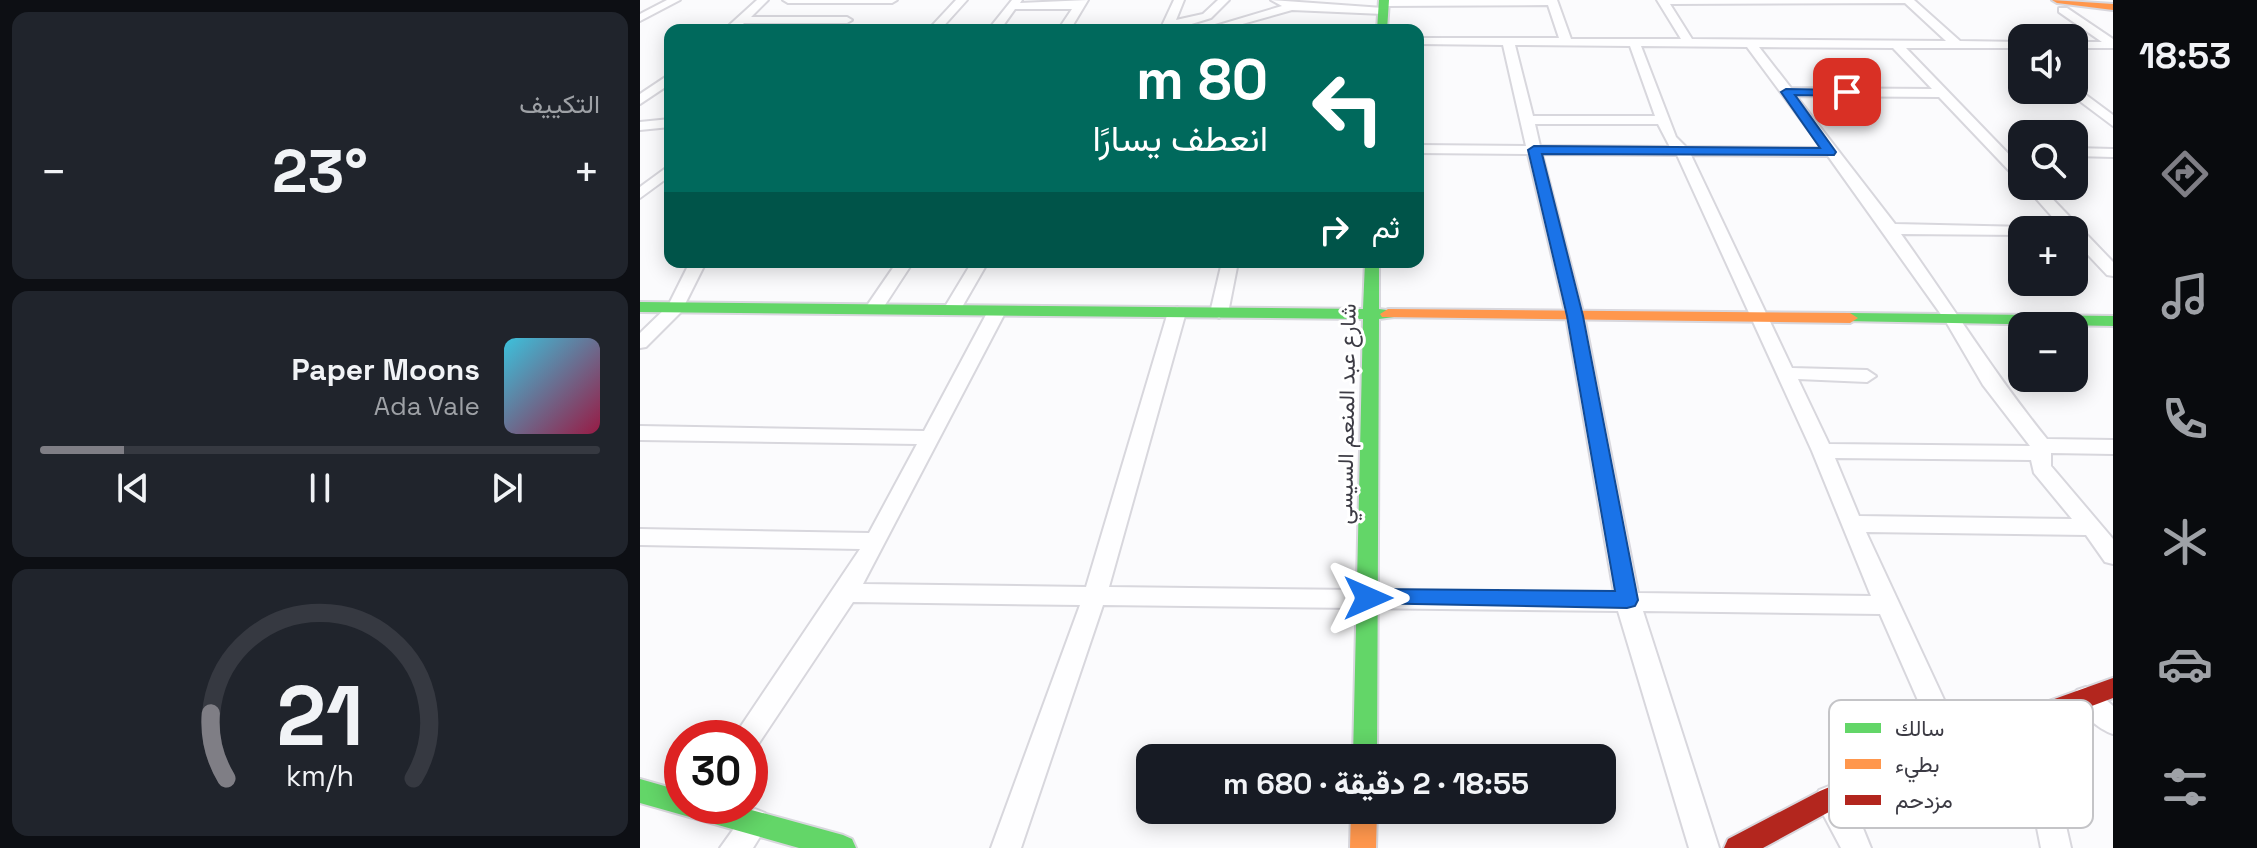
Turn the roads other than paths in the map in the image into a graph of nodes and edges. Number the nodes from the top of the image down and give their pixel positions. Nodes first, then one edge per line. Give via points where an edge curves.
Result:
1 (675, 0) edge
2 (763, 0) edge
3 (788, 0) edge
4 (836, 0) edge
5 (892, 0) edge
6 (962, 0) edge
7 (1179, 0) edge
8 (1224, 0) edge
9 (1276, 0) edge
10 (1663, 0) edge
11 (1860, 0) edge
12 (868, 1) edge
13 (1463, 1) edge
14 (1552, 1) edge
15 (1015, 3) edge
16 (1081, 3) edge
17 (1384, 5) edge
18 (2060, 5) edge
19 (1292, 7) junction
20 (2113, 7) edge
21 (640, 18) edge
22 (742, 20) junction
23 (847, 20) junction
24 (1197, 20) junction
25 (1245, 20) edge
26 (737, 24) edge
27 (842, 24) edge
28 (940, 24) edge
29 (999, 24) edge
30 (1068, 24) edge
31 (1168, 24) edge
32 (1182, 24) edge
33 (1204, 24) edge
34 (1424, 41) edge
35 (1508, 42) junction
36 (1566, 42) junction
37 (1634, 42) junction
38 (1689, 43) junction
39 (1750, 43) junction
40 (1896, 44) junction
41 (1956, 44) junction
42 (2113, 44) edge
43 (2088, 45) edge
44 (2008, 46) edge
45 (664, 82) edge
46 (1786, 92) junction
47 (1939, 93) junction
48 (640, 100) edge
49 (2088, 102) edge
50 (1527, 120) junction
51 (1664, 120) junction
52 (2113, 122) edge
53 (664, 124) edge
54 (640, 126) edge
55 (1424, 149) edge
56 (1534, 150) junction
57 (1682, 151) junction
58 (1830, 152) junction
59 (1999, 152) junction
60 (2008, 152) edge
61 (2088, 152) edge
62 (2113, 153) edge
63 (2008, 161) edge
64 (664, 174) edge
65 (640, 194) edge
66 (2045, 200) edge
67 (2061, 216) edge
68 (1890, 229) junction
69 (2008, 230) edge
70 (2088, 245) edge
71 (695, 268) edge
72 (901, 268) edge
73 (976, 268) edge
74 (1229, 268) edge
75 (1372, 268) edge
76 (2113, 271) edge
77 (640, 307) edge
78 (675, 308) junction
79 (873, 310) junction
80 (952, 310) junction
81 (997, 311) junction
82 (1177, 312) junction
83 (1219, 313) junction
84 (1370, 314) junction
85 (1575, 316) junction
86 (1760, 318) junction
87 (1954, 320) junction
88 (2113, 321) edge
89 (640, 343) edge
90 (1786, 373) junction
91 (1867, 376) dead end
92 (640, 433) edge
93 (931, 438) junction
94 (2113, 447) edge
95 (2040, 449) junction
96 (1822, 451) junction
97 (1851, 524) junction
98 (2092, 527) junction
99 (640, 537) edge
100 (876, 541) junction
101 (2113, 556) edge
102 (846, 593) junction
103 (1095, 595) junction
104 (1368, 598) junction
105 (1627, 600) junction
106 (1887, 605) junction
107 (2113, 688) edge
108 (2086, 698) joint
109 (1930, 700) edge
110 (2080, 700) edge
111 (2093, 704) edge
112 (759, 720) edge
113 (2113, 723) edge
114 (1365, 744) edge
115 (640, 791) edge
116 (664, 798) edge
117 (1829, 799) edge
118 (753, 824) edge
119 (762, 824) edge
120 (1364, 824) edge
121 (1848, 828) edge
122 (2052, 828) edge
123 (1363, 846) edge
124 (735, 848) edge
125 (843, 848) edge
126 (1006, 848) edge
127 (1704, 848) edge
128 (1737, 848) edge
129 (1856, 848) edge
130 (2056, 848) edge

1 - 21 street
2 - 22 street
3 - 4 street
4 - 12 street
5 - 12 street
6 - 28 street
7 - 31 street
8 - 24 street via 1214,13
9 - 19 street
10 - 11 street
10 - 38 street
11 - 41 street via 1908,0
12 - 23 street
13 - 14 street
13 - 17 street
14 - 36 street
15 - 16 street
15 - 29 street
16 - 30 street
17 - 19 street
18 - 20 street
18 - 42 street
19 - 25 street
22 - 23 street
22 - 26 street
23 - 27 street
24 - 32 street
24 - 33 street
34 - 35 street
35 - 36 street
35 - 50 street
36 - 37 street
37 - 38 street
37 - 51 street
38 - 39 street
39 - 40 street
39 - 46 street
40 - 41 street
40 - 47 street
41 - 44 street
42 - 43 street
45 - 48 street
46 - 47 street
46 - 58 street
47 - 59 street
49 - 52 street
50 - 51 street
50 - 56 street
51 - 57 street
53 - 54 street
55 - 56 street
56 - 57 street
56 - 85 street
57 - 58 street
57 - 86 street
58 - 68 street
59 - 60 street
59 - 63 street
61 - 62 street
64 - 65 street
66 - 67 street
68 - 69 street
68 - 87 street
70 - 76 street
71 - 78 street
72 - 79 street
73 - 80 street
74 - 83 street
75 - 84 street, شارع عبد المنعم السيسي
77 - 78 street
78 - 79 street
78 - 89 street
79 - 80 street
80 - 81 street
81 - 82 street
81 - 93 street
82 - 83 street
82 - 103 street
83 - 84 street
84 - 85 street
84 - 104 street, شارع عبد المنعم السيسي
85 - 86 street
85 - 105 street
86 - 87 street
86 - 90 street
87 - 88 street
87 - 95 street
90 - 91 street
90 - 96 street
92 - 93 street
93 - 100 street
94 - 95 street
95 - 96 street
95 - 98 street via 2041,468
96 - 97 street
97 - 98 street
97 - 106 street
98 - 101 street
99 - 100 street
100 - 102 street
102 - 103 street
102 - 112 street
103 - 104 street
103 - 126 street
104 - 105 street
104 - 114 street, شارع عبد المنعم السيسي
105 - 106 street
105 - 127 street
106 - 109 street
107 - 108 street
108 - 110 street
111 - 113 street
115 - 116 street
117 - 128 street
118 - 124 street
119 - 125 street
120 - 123 street
121 - 129 street
122 - 130 street

